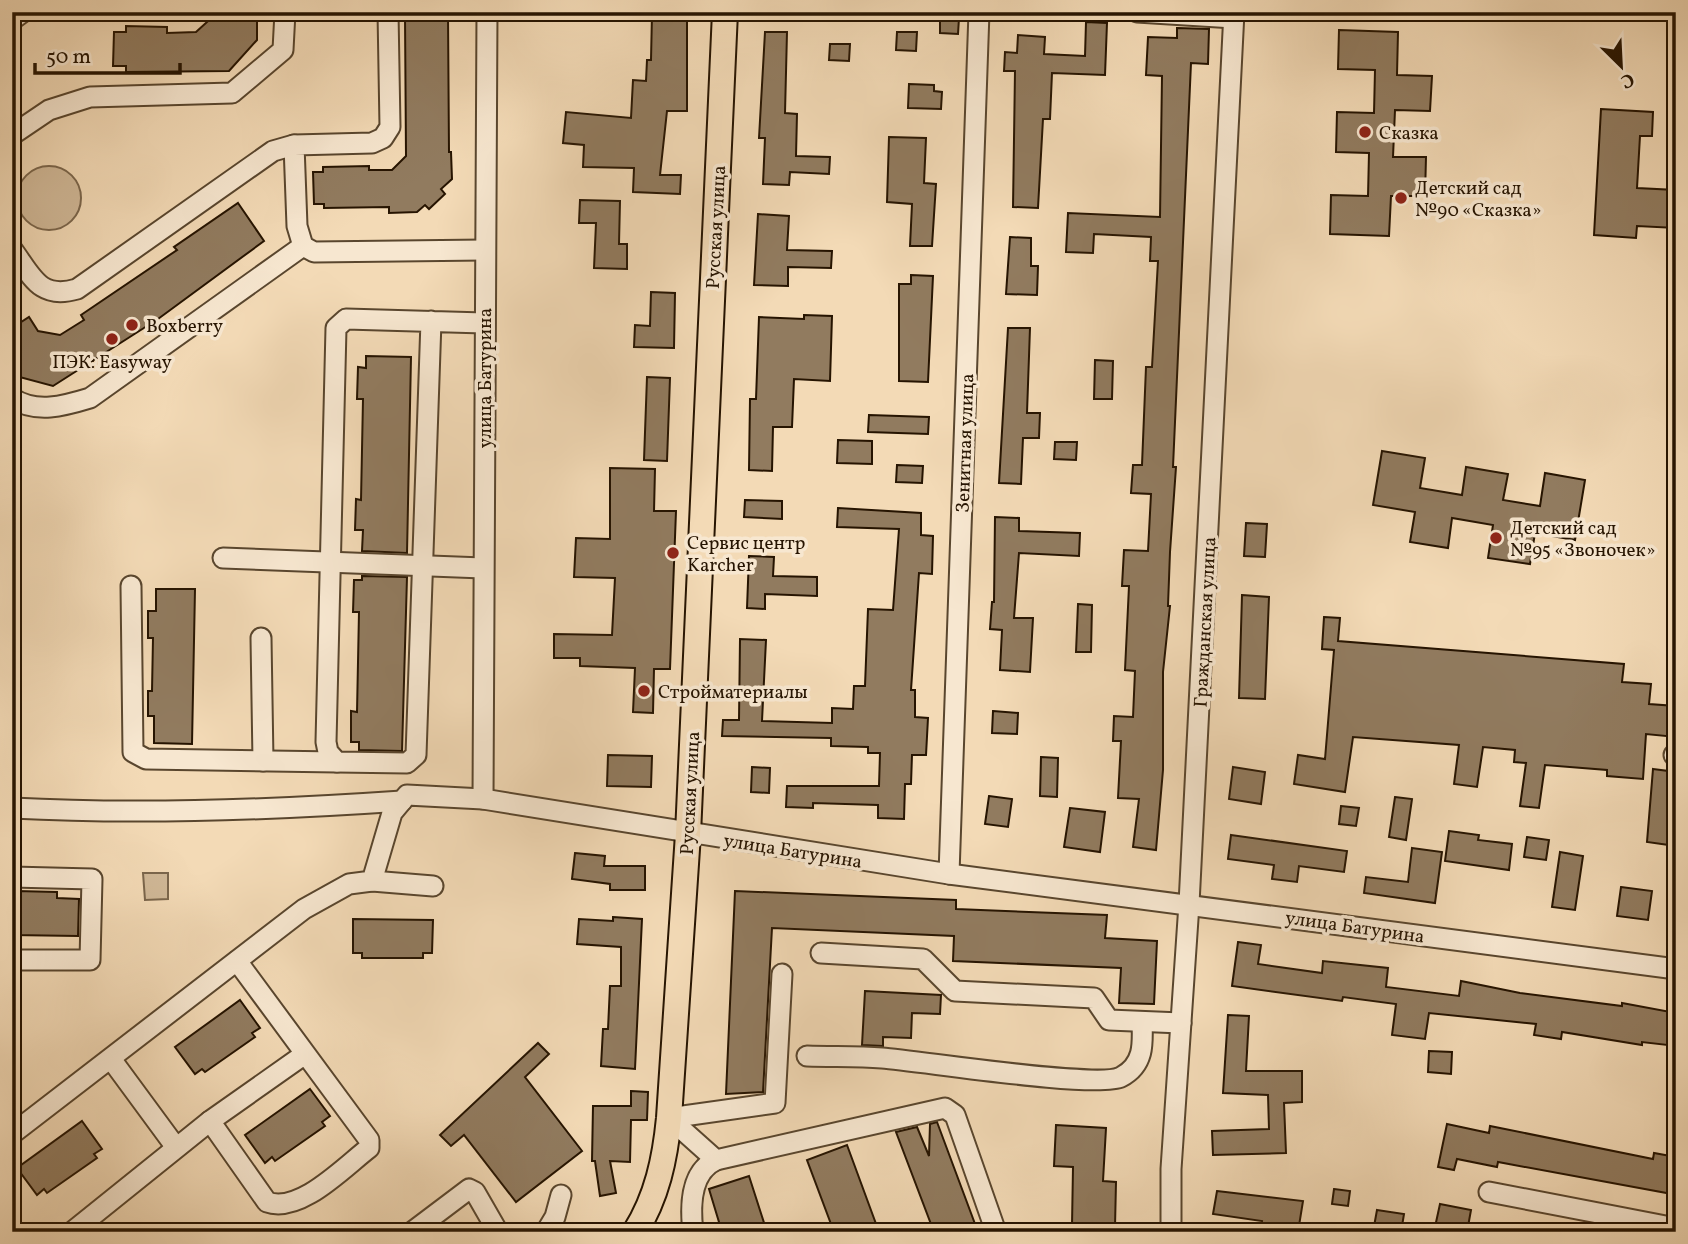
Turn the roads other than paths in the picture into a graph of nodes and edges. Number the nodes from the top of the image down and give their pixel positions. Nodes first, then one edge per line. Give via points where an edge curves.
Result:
1 (23, 12) edge
2 (285, 12) edge
3 (388, 12) edge
4 (487, 12) edge
5 (725, 12) edge
6 (979, 12) edge
7 (1137, 12) edge
8 (1234, 15) edge
9 (12, 20) edge
10 (12, 135) edge
11 (294, 145) junction
12 (303, 246) junction
13 (12, 249) edge
14 (484, 250) junction
15 (29, 272) junction
16 (12, 284) edge
17 (431, 321) junction
18 (484, 323) junction
19 (12, 398) edge
20 (223, 558) dead end
21 (330, 560) junction
22 (423, 564) junction
23 (483, 568) junction
24 (131, 586) dead end
25 (261, 638) dead end
26 (263, 761) junction
27 (337, 762) junction
28 (483, 799) junction
29 (402, 801) junction
30 (12, 808) edge
31 (688, 834) junction
32 (949, 874) junction
33 (12, 877) edge
34 (372, 881) junction
35 (433, 886) dead end
36 (1189, 904) junction
37 (821, 953) dead end
38 (12, 960) edge
39 (237, 961) junction
40 (1676, 969) edge
41 (782, 974) dead end
42 (1142, 1022) junction
43 (1181, 1023) junction
44 (305, 1054) junction
45 (807, 1056) dead end
46 (111, 1059) junction
47 (669, 1118) junction
48 (210, 1121) junction
49 (12, 1133) edge
50 (175, 1146) junction
51 (716, 1160) junction
52 (1489, 1192) dead end
53 (561, 1195) dead end
54 (650, 1220) edge
55 (1676, 1228) edge
56 (72, 1232) edge
57 (412, 1232) edge
58 (498, 1232) edge
59 (545, 1232) edge
60 (635, 1232) edge
61 (693, 1232) edge
62 (996, 1232) edge
63 (1171, 1232) edge

1 - 9 street
2 - 10 street via 283,50 232,93 90,97 49,110
3 - 11 street via 390,127 383,138 372,143
4 - 14 street, улица Батурина
5 - 31 main road, Русская улица
6 - 32 street, Зенитная улица
7 - 8 street
8 - 36 street, Гражданская улица
11 - 12 street via 297,226
11 - 15 street via 273,151 77,289 51,293
12 - 14 street via 314,252
12 - 19 street via 90,398 56,409 21,404
13 - 15 street
14 - 18 street, улица Батурина
15 - 16 street
17 - 18 street
17 - 21 street via 346,319 336,328
17 - 22 street
18 - 23 street, улица Батурина
20 - 21 street
21 - 22 street
21 - 27 street via 326,742
22 - 23 street
22 - 27 street via 416,755 407,763
23 - 28 street, улица Батурина
24 - 26 street via 133,752 146,759
25 - 26 street
26 - 27 street
28 - 29 street via 407,795
28 - 31 street, улица Батурина
29 - 30 street via 150,813
29 - 34 street via 392,813
31 - 32 street, улица Батурина
31 - 47 main road, Русская улица
32 - 36 street, улица Батурина
33 - 38 street via 93,879 90,960
34 - 35 street
34 - 39 street via 349,884 304,909
36 - 40 street, улица Батурина
36 - 43 street, Гражданская улица
37 - 42 street via 923,959 955,991 1094,998 1109,1020
39 - 44 street
39 - 46 street
41 - 47 street via 775,1103
42 - 43 street
42 - 45 street via 1143,1051 1135,1066 1119,1078
43 - 63 street, Гражданская улица
44 - 48 street
44 - 48 street via 369,1140 369,1148 303,1199 278,1206 267,1202
46 - 49 street
46 - 50 street
47 - 51 street
47 - 54 main road, Русская улица
48 - 50 street
50 - 56 street
51 - 61 street via 706,1164 695,1185
51 - 62 street via 945,1108 955,1115
52 - 55 street
53 - 59 street
54 - 60 main road, Русская улица
57 - 58 street via 470,1189

